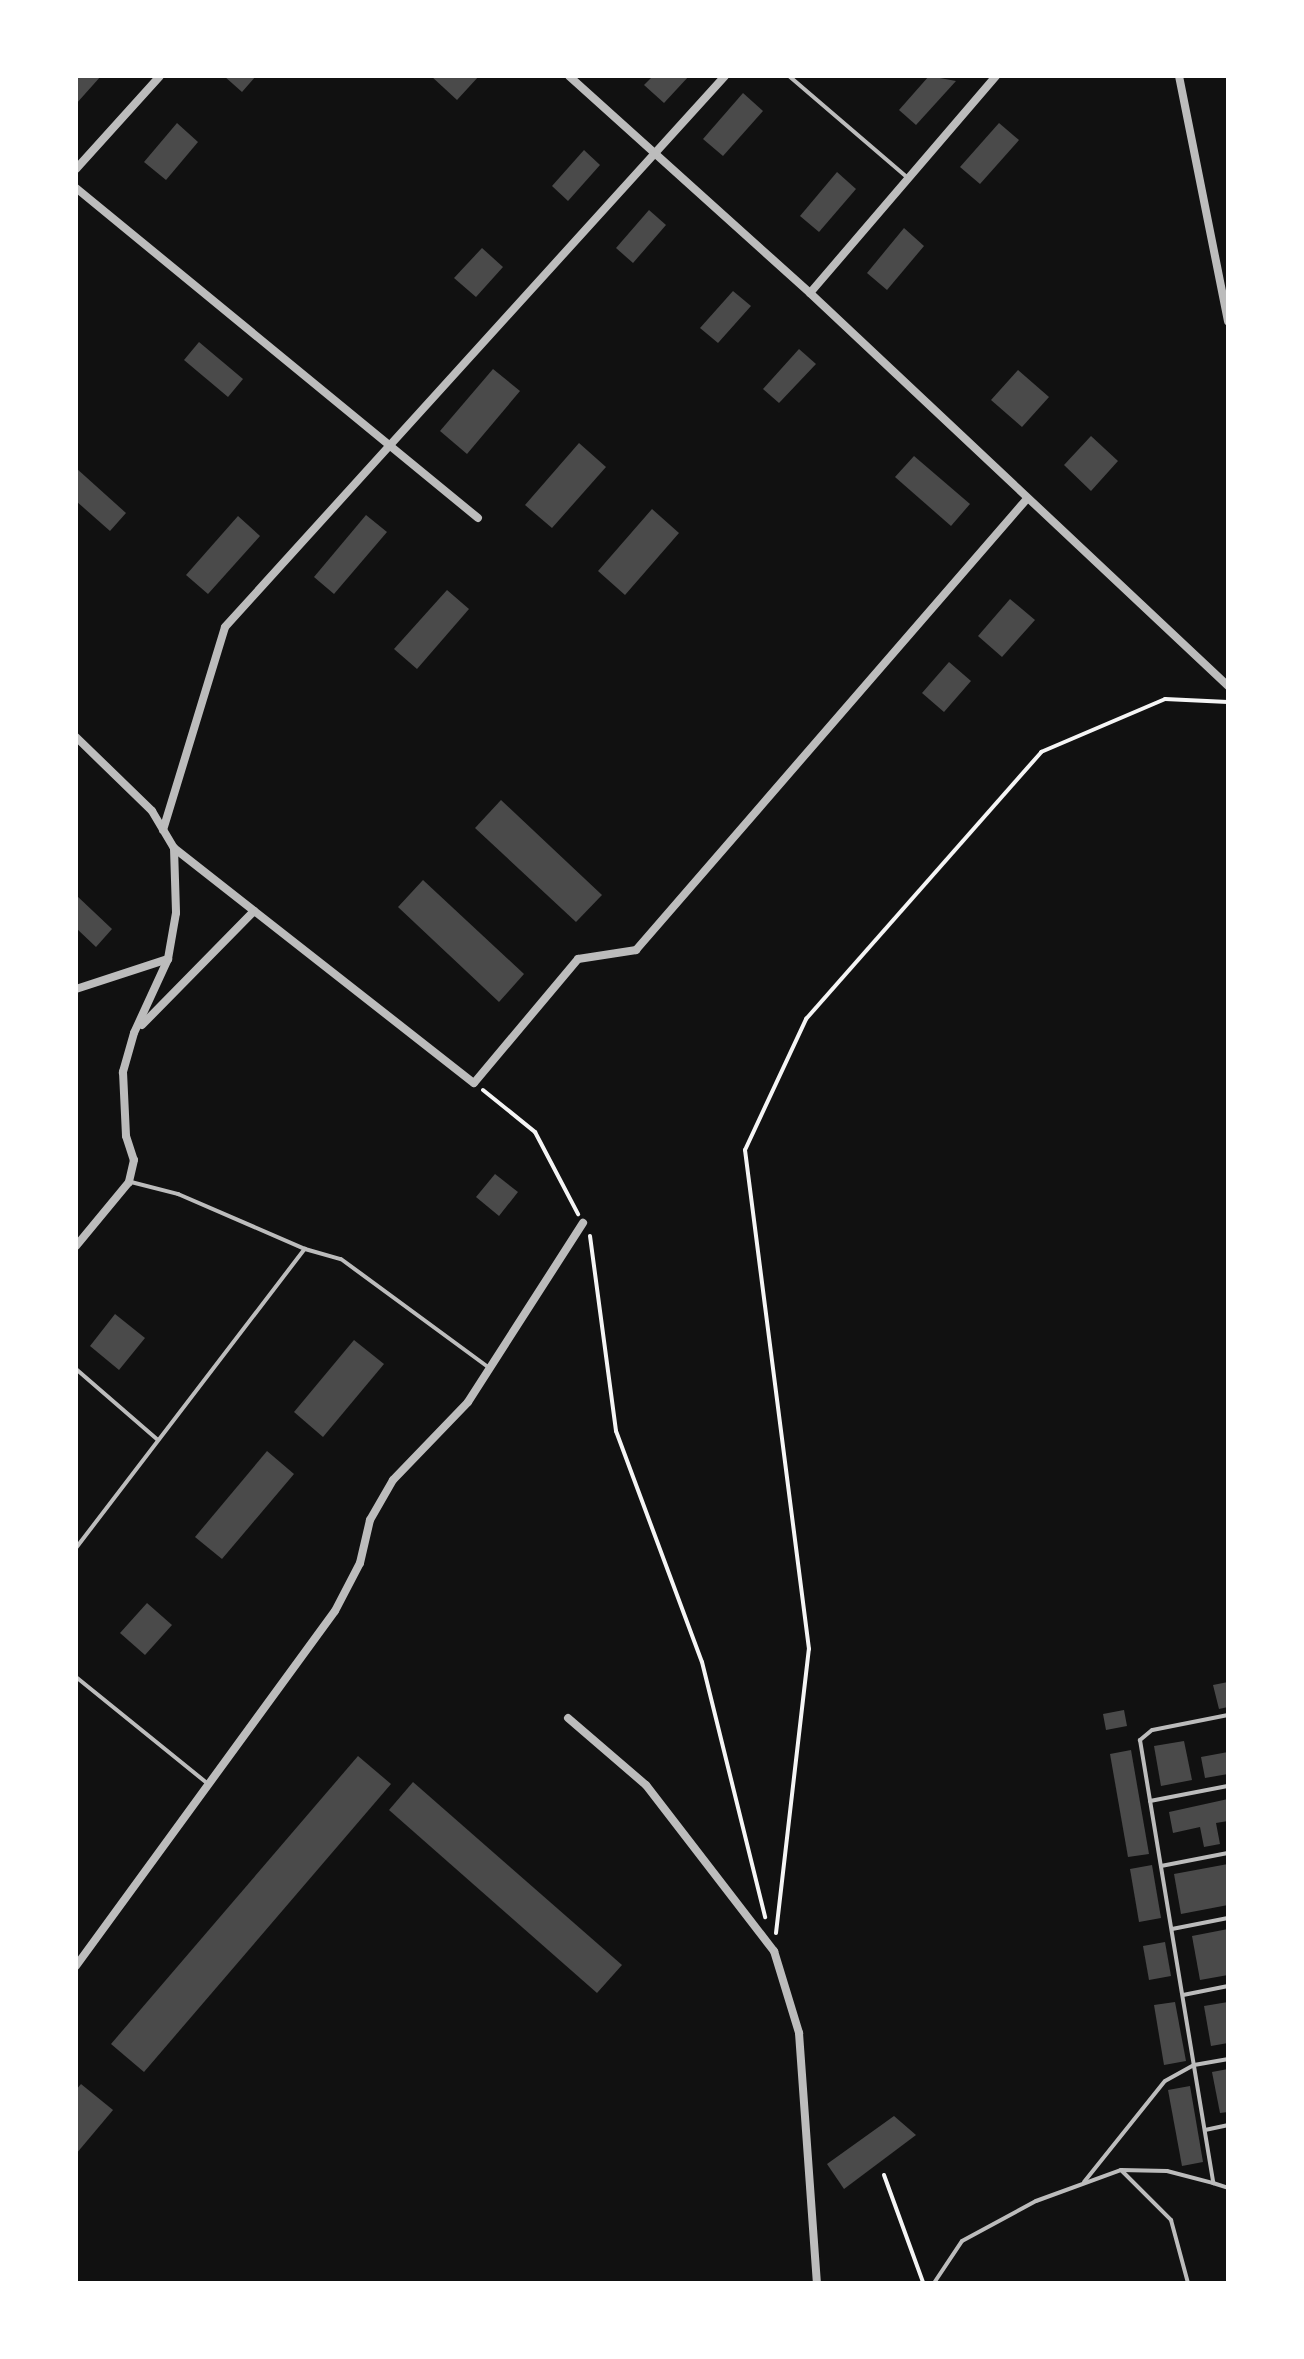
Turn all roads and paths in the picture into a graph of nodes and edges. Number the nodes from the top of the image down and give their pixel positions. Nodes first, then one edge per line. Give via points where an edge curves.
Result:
1 (160, 76) edge
2 (569, 76) edge
3 (725, 76) edge
4 (789, 76) edge
5 (996, 76) edge
6 (1179, 76) edge
7 (654, 152) junction
8 (76, 169) edge
9 (909, 180) junction
10 (76, 188) edge
11 (810, 293) junction
12 (1228, 321) edge
13 (392, 443) junction
14 (1026, 500) junction
15 (478, 518) dead end
16 (1228, 686) edge
17 (1228, 702) edge
18 (76, 737) edge
19 (163, 830) junction
20 (174, 848) junction
21 (254, 911) junction
22 (168, 959) junction
23 (76, 989) edge
24 (134, 1033) junction
25 (474, 1083) junction
26 (129, 1182) junction
27 (583, 1223) junction
28 (76, 1246) edge
29 (305, 1249) junction
30 (490, 1368) junction
31 (76, 1369) edge
32 (158, 1440) junction
33 (76, 1548) edge
34 (76, 1677) edge
35 (1228, 1715) edge
36 (568, 1718) dead end
37 (209, 1785) junction
38 (1228, 1786) edge
39 (1150, 1801) junction
40 (1228, 1853) edge
41 (1161, 1866) junction
42 (1228, 1918) edge
43 (1172, 1929) junction
44 (774, 1951) junction
45 (76, 1966) edge
46 (1228, 1986) edge
47 (1183, 1995) junction
48 (1228, 2059) edge
49 (1194, 2065) junction
50 (1228, 2125) edge
51 (1205, 2130) junction
52 (1121, 2170) junction
53 (884, 2175) dead end
54 (1213, 2183) junction
55 (1083, 2184) junction
56 (1228, 2188) edge
57 (817, 2283) edge
58 (923, 2283) edge
59 (934, 2283) edge
60 (1188, 2283) edge

1 - 8 street
2 - 7 street
3 - 7 street
4 - 9 lane
5 - 9 street
6 - 12 street
7 - 11 street
7 - 13 street
9 - 11 street
10 - 13 street via 200,294
11 - 14 street
13 - 15 street
13 - 19 street via 225,627
14 - 16 street
14 - 25 street via 636,950 578,959
17 - 44 path via 1165,699 1041,752 806,1019 745,1150 809,1649
18 - 19 street via 152,811
19 - 20 street
20 - 21 street
20 - 22 street via 176,913
21 - 24 street
21 - 25 street
22 - 23 street
22 - 24 street
24 - 26 street via 123,1072 126,1136 134,1160
25 - 27 path via 535,1132
26 - 28 street
26 - 29 lane via 178,1194
27 - 30 street
27 - 44 path via 592,1239 616,1431 702,1662
29 - 30 lane via 341,1259
29 - 32 lane
30 - 37 street via 468,1402 393,1480 370,1520 360,1563 335,1611
31 - 32 lane
32 - 33 lane
34 - 37 lane
35 - 39 lane via 1152,1730 1140,1740
36 - 44 street via 646,1785
37 - 45 street
38 - 39 lane
39 - 41 lane
40 - 41 lane
41 - 43 lane
42 - 43 lane
43 - 47 lane
44 - 57 street via 799,2033
46 - 47 lane
47 - 49 lane
48 - 49 lane
49 - 51 lane
49 - 55 lane via 1165,2081
50 - 51 lane
51 - 54 lane
52 - 54 lane via 1167,2171
52 - 55 lane
52 - 60 lane via 1171,2220
53 - 58 path
54 - 56 lane
55 - 59 lane via 1036,2201 962,2241

